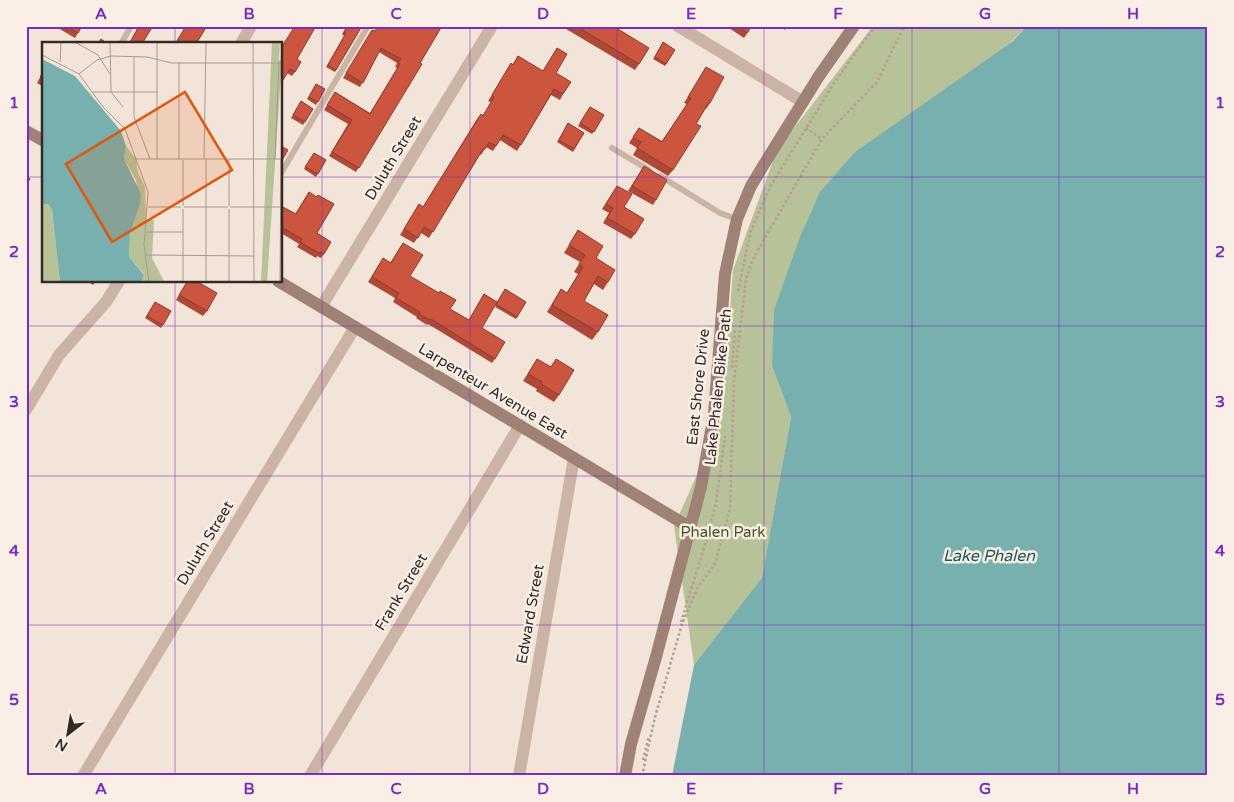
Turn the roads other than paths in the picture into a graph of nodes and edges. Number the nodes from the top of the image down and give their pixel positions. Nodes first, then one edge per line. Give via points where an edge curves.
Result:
1 (131, 26) edge
2 (251, 26) edge
3 (368, 26) edge
4 (492, 26) edge
5 (678, 26) edge
6 (854, 26) edge
7 (122, 42) edge
8 (242, 42) edge
9 (802, 102) junction
10 (26, 131) edge
11 (42, 140) edge
12 (612, 148) dead end
13 (282, 171) edge
14 (737, 219) junction
15 (118, 282) edge
16 (280, 282) edge
17 (321, 307) junction
18 (355, 327) junction
19 (26, 410) edge
20 (520, 425) junction
21 (574, 458) junction
22 (691, 528) junction
23 (83, 776) edge
24 (310, 776) edge
25 (519, 776) edge
26 (625, 776) edge

1 - 7 lane
2 - 8 street
3 - 13 lane
4 - 17 street, Duluth Street
5 - 9 street
6 - 9 street, East Shore Drive
9 - 14 street, East Shore Drive via 755,179
10 - 11 street
12 - 14 lane via 713,209
14 - 22 street, East Shore Drive via 725,274 714,414 702,487
15 - 19 street via 106,302 60,355
16 - 17 street, Larpenteur Avenue East
17 - 18 street, Larpenteur Avenue East
18 - 20 street, Larpenteur Avenue East
18 - 23 street, Duluth Street
20 - 21 street, Larpenteur Avenue East
20 - 24 street, Frank Street
21 - 22 street, Larpenteur Avenue East
21 - 25 street, Edward Street
22 - 26 street, East Shore Drive via 630,744

